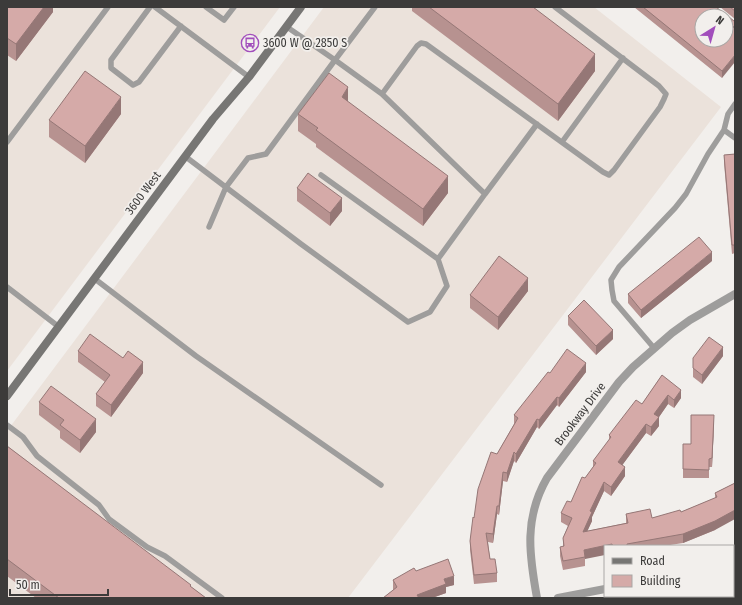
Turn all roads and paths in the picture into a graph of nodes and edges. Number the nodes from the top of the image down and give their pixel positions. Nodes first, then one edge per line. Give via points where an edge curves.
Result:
1 (150, 7) edge
2 (156, 7) edge
3 (206, 7) edge
4 (234, 7) edge
5 (301, 7) edge
6 (375, 7) edge
7 (555, 7) edge
8 (105, 8) edge
9 (181, 26) junction
10 (287, 26) junction
11 (623, 58) junction
12 (335, 60) junction
13 (249, 77) junction
14 (382, 94) junction
15 (735, 104) edge
16 (537, 124) junction
17 (724, 130) junction
18 (735, 138) edge
19 (7, 142) edge
20 (562, 142) junction
21 (186, 156) junction
22 (321, 175) dead end
23 (226, 187) junction
24 (485, 194) junction
25 (209, 227) dead end
26 (438, 259) junction
27 (95, 279) junction
28 (7, 287) edge
29 (735, 294) edge
30 (59, 326) junction
31 (654, 348) junction
32 (7, 396) edge
33 (7, 425) edge
34 (381, 485) dead end
35 (604, 589) edge
36 (222, 598) edge
37 (538, 598) edge
38 (558, 598) edge

1 - 9 lane via 111,60 111,68 133,85 140,82
2 - 9 lane
3 - 4 lane via 224,20
5 - 10 street, 3600 West
6 - 12 lane
7 - 11 lane
8 - 19 lane
9 - 13 lane
10 - 12 lane
10 - 13 street, 3600 West
11 - 20 lane
11 - 20 lane via 663,90 666,94 660,107 609,175
12 - 14 lane
12 - 23 lane via 266,154 248,158
13 - 21 street, 3600 West
14 - 16 lane via 416,46 421,43 426,44
14 - 24 lane
15 - 17 lane via 728,114
16 - 20 lane
16 - 24 lane
17 - 18 lane
17 - 31 lane via 686,194 619,267 612,280 614,301
21 - 23 lane
21 - 27 street, 3600 West
22 - 26 lane
23 - 25 lane
23 - 26 lane via 408,322 430,312 447,286
24 - 26 lane
27 - 30 street, 3600 West
27 - 34 lane via 196,356
28 - 30 lane
29 - 31 street, Brookway Drive via 690,320
30 - 32 street, 3600 West
31 - 37 street, Brookway Drive via 619,382 540,490 531,522 530,542
33 - 36 lane via 23,437 36,456 99,505 109,519
35 - 38 street

